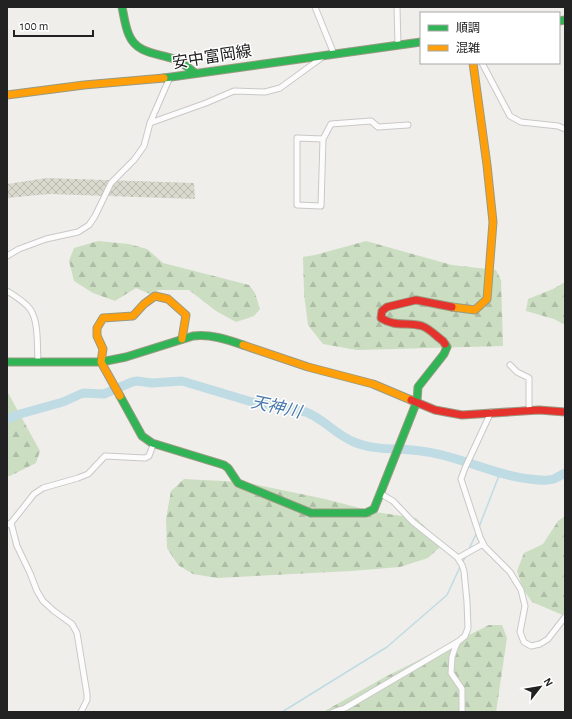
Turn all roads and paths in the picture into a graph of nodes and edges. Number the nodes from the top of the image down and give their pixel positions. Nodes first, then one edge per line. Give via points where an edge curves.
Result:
1 (122, 7) edge
2 (315, 7) edge
3 (397, 7) edge
4 (420, 42) edge
5 (398, 45) junction
6 (334, 54) junction
7 (326, 55) junction
8 (472, 64) edge
9 (483, 64) edge
10 (195, 73) junction
11 (170, 77) junction
12 (7, 95) edge
13 (150, 123) junction
14 (408, 125) dead end
15 (565, 129) edge
16 (323, 139) junction
17 (7, 256) edge
18 (7, 291) edge
19 (182, 340) junction
20 (7, 362) edge
21 (38, 362) junction
22 (101, 362) junction
23 (510, 365) dead end
24 (417, 401) junction
25 (529, 411) junction
26 (565, 411) edge
27 (491, 412) junction
28 (153, 445) junction
29 (381, 494) junction
30 (9, 524) edge
31 (483, 544) junction
32 (458, 558) junction
33 (565, 617) edge
34 (459, 641) junction
35 (81, 712) edge
36 (333, 712) edge
37 (462, 712) edge

1 - 10 street via 127,30 137,47 148,53 176,60
2 - 6 street
3 - 5 street
4 - 5 street, 安中富岡線
5 - 6 street, 安中富岡線
6 - 7 street, 安中富岡線
7 - 10 street, 安中富岡線
7 - 13 street via 280,88 265,92 234,91
8 - 24 street via 493,222 487,299 475,310 416,300 387,307 382,311 382,318 385,321 420,325 443,341 447,347 418,387
9 - 15 street via 510,116 520,122
10 - 11 street, 安中富岡線
11 - 12 street, 安中富岡線
11 - 13 street
13 - 17 street via 144,146 111,183 89,225 78,232 46,239
14 - 16 street via 378,127 371,121 332,124
16 - 16 street via 322,206 297,205 297,138
18 - 21 street via 20,299 35,318
19 - 22 street
19 - 22 street via 186,315 168,299 154,296 133,316 103,318 97,328 97,336 103,349
19 - 24 street via 203,335 225,339 308,367 373,384
20 - 21 street
21 - 22 street
22 - 28 street via 142,436
23 - 25 street via 529,378
24 - 27 street via 435,410 452,414
24 - 29 street
25 - 26 street
25 - 27 street
27 - 31 street via 461,479
28 - 29 street via 224,465 238,483 311,512 366,513 374,509
28 - 30 street via 149,456 145,458 105,456 88,474 43,488 34,494
29 - 32 street via 393,501 413,522
30 - 35 street via 36,591 43,601 72,624 77,633 87,694
31 - 32 street
31 - 33 street via 510,572 521,590 525,606 520,632 524,642 531,646 540,644 548,639
32 - 34 street via 464,571 468,628 465,636
34 - 36 street via 345,708
34 - 37 street via 453,652 451,673 462,689

